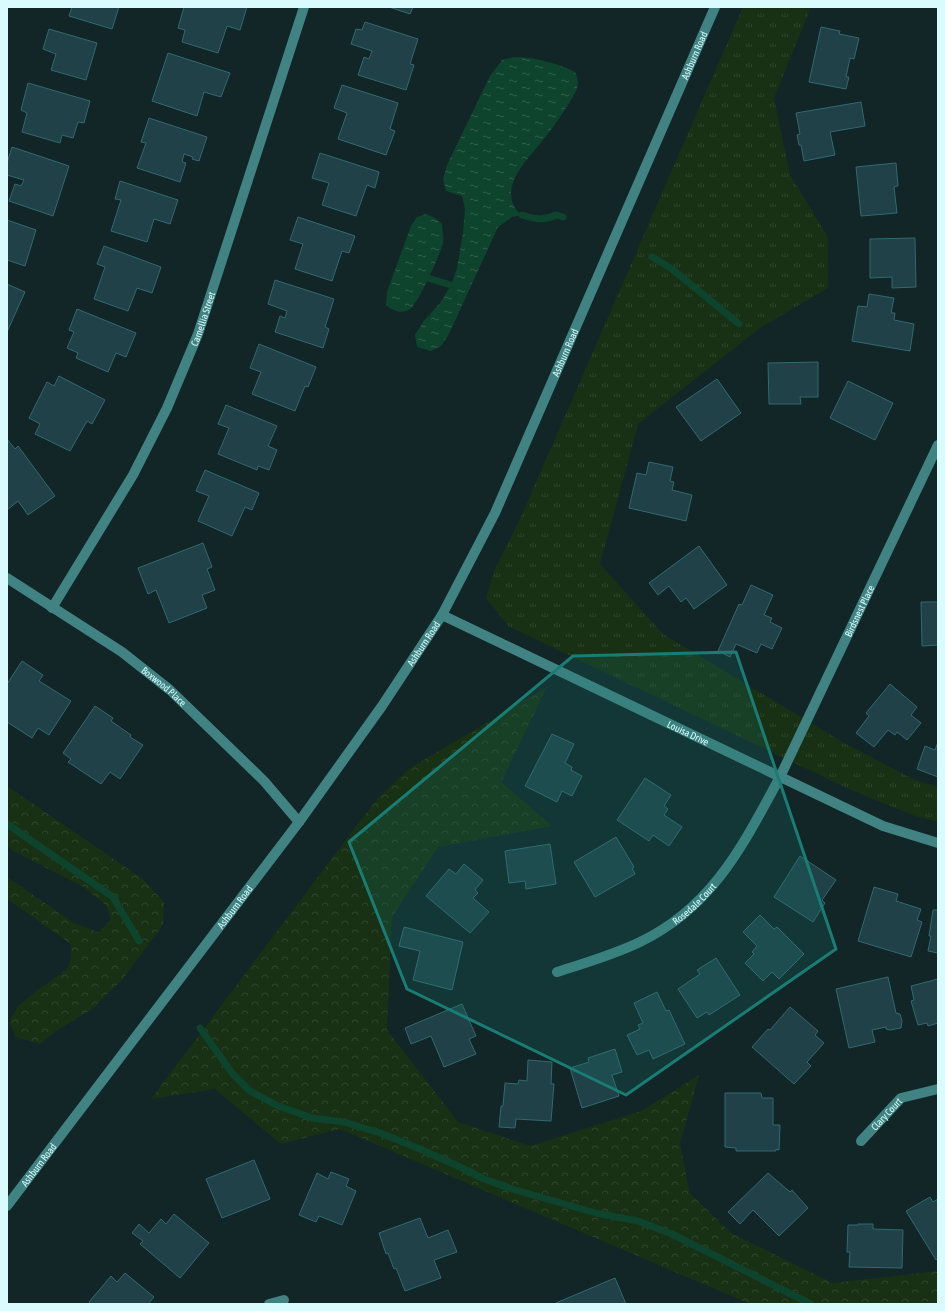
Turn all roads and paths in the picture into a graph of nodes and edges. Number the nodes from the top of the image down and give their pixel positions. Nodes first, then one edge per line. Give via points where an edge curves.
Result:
1 (304, 7) edge
2 (715, 7) edge
3 (938, 445) edge
4 (7, 578) edge
5 (52, 608) junction
6 (442, 615) junction
7 (780, 777) junction
8 (299, 822) junction
9 (938, 843) edge
10 (557, 972) dead end
11 (938, 1089) edge
12 (861, 1141) dead end
13 (7, 1206) edge
14 (284, 1300) dead end
15 (269, 1304) edge

1 - 5 street, Camellia Street via 198,334 167,408 133,475
2 - 6 street, Ashburn Road via 495,513
3 - 7 street, Birdsnest Place
4 - 5 street, Boxwood Place
5 - 8 street, Boxwood Place via 122,652 170,690 264,782
6 - 7 street, Louisa Drive
6 - 8 street, Ashburn Road via 382,706
7 - 9 street, Louisa Drive via 883,826
7 - 10 street, Rosedale Court via 732,862 688,911 666,928 610,956
8 - 13 street, Ashburn Road
11 - 12 street, Clary Court via 901,1098
14 - 15 street

